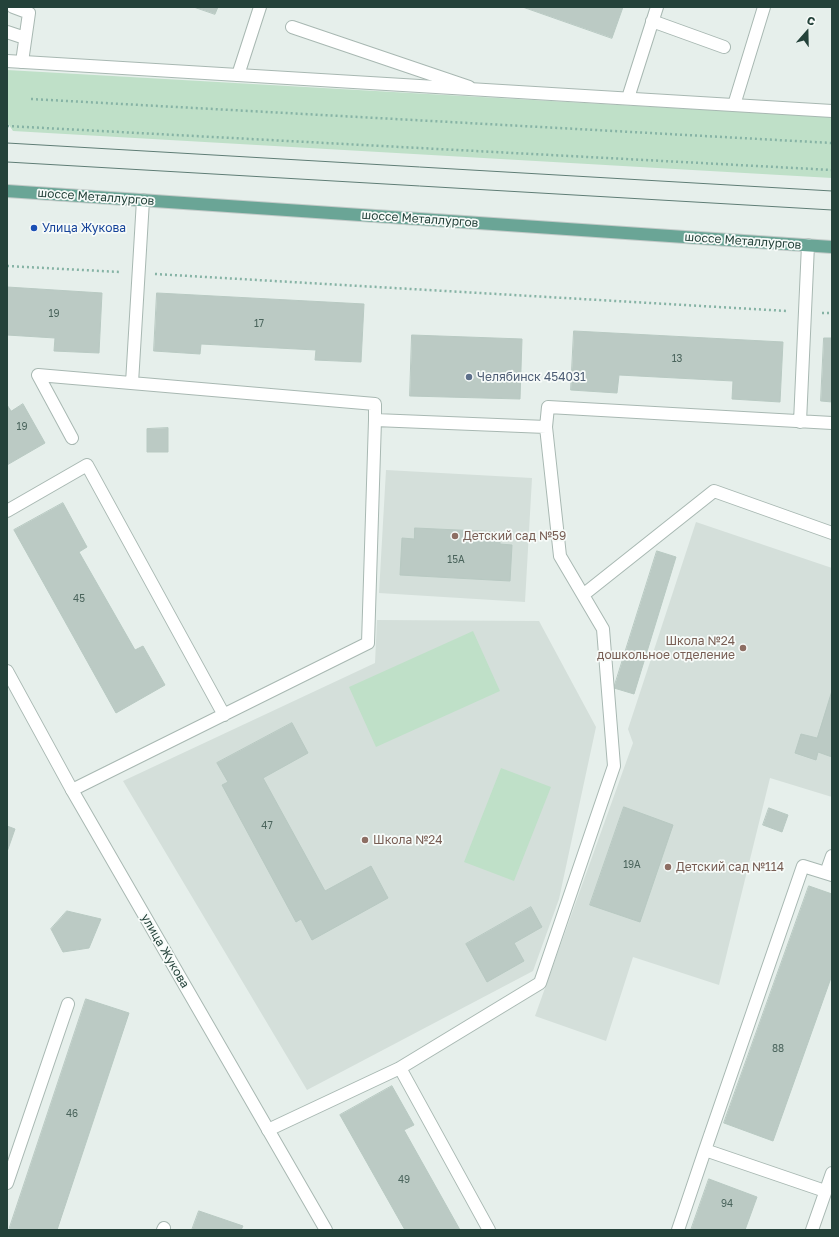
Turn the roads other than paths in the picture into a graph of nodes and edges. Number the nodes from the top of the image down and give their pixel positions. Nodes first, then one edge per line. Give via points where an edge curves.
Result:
1 (13, 7) edge
2 (260, 7) edge
3 (657, 7) edge
4 (764, 7) edge
5 (652, 22) junction
6 (292, 27) dead end
7 (7, 32) edge
8 (25, 38) junction
9 (724, 47) dead end
10 (7, 61) edge
11 (22, 62) junction
12 (238, 75) junction
13 (474, 89) junction
14 (628, 98) junction
15 (734, 105) junction
16 (832, 110) edge
17 (7, 191) edge
18 (143, 200) junction
19 (808, 245) junction
20 (832, 247) edge
21 (132, 383) junction
22 (375, 420) junction
23 (800, 422) junction
24 (832, 423) edge
25 (546, 427) junction
26 (72, 438) dead end
27 (7, 511) edge
28 (832, 533) edge
29 (583, 595) junction
30 (7, 671) edge
31 (224, 715) junction
32 (72, 790) junction
33 (832, 856) edge
34 (829, 874) edge
35 (68, 1004) dead end
36 (400, 1068) junction
37 (268, 1130) junction
38 (705, 1150) junction
39 (832, 1173) edge
40 (7, 1183) edge
41 (825, 1191) junction
42 (326, 1230) edge
43 (490, 1230) edge
44 (678, 1230) edge
45 (812, 1230) edge

1 - 8 street via 29,13
2 - 12 street
3 - 5 street
4 - 15 street
5 - 9 street
5 - 14 street
6 - 13 street
7 - 8 street
8 - 11 street
10 - 11 street
11 - 12 street
12 - 13 street
13 - 14 street
14 - 15 street
15 - 16 street
17 - 18 main road, шоссе Металлургов
18 - 19 main road, шоссе Металлургов
18 - 21 street
19 - 20 main road, шоссе Металлургов
19 - 23 street
21 - 22 street via 376,404
21 - 26 street via 38,375
22 - 25 street
22 - 31 street via 368,643
23 - 24 street
23 - 25 street via 548,407
25 - 29 street via 560,556
27 - 31 street via 87,465
28 - 29 street via 714,492
29 - 36 street via 603,629 614,766 540,983
30 - 32 street, улица Жукова
31 - 32 street
32 - 37 street, улица Жукова
33 - 34 street
34 - 38 street via 803,866
35 - 40 street
36 - 37 street
36 - 43 street
37 - 42 street, улица Жукова
38 - 41 street
38 - 44 street
39 - 41 street
41 - 45 street

